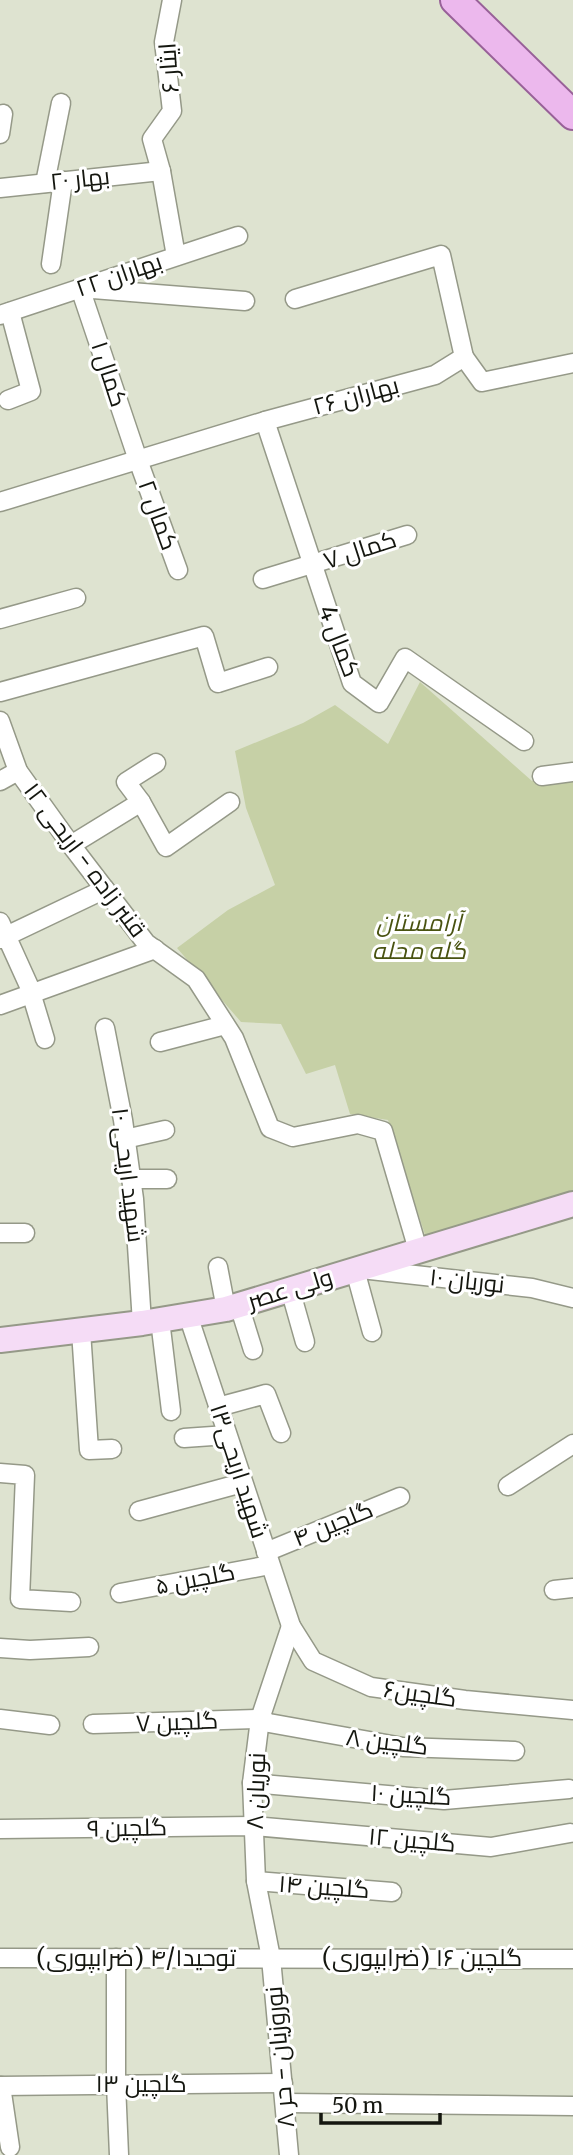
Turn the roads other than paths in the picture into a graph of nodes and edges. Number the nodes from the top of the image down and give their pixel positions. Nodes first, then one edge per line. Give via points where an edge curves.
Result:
1 (172, 0) edge
2 (454, 0) edge
3 (61, 103) dead end
4 (3, 114) dead end
5 (573, 115) edge
6 (0, 134) edge
7 (160, 171) junction
8 (63, 181) junction
9 (45, 183) junction
10 (0, 188) edge
11 (238, 236) dead end
12 (176, 256) junction
13 (51, 264) dead end
14 (80, 288) junction
15 (295, 299) dead end
16 (245, 301) dead end
17 (5, 314) edge
18 (464, 357) junction
19 (573, 363) edge
20 (8, 400) dead end
21 (265, 421) junction
22 (138, 460) junction
23 (0, 502) edge
24 (407, 535) dead end
25 (313, 566) junction
26 (178, 570) dead end
27 (263, 579) dead end
28 (76, 598) dead end
29 (0, 619) edge
30 (268, 667) dead end
31 (0, 692) edge
32 (0, 721) edge
33 (524, 741) dead end
34 (156, 764) dead end
35 (18, 771) junction
36 (573, 772) edge
37 (542, 776) dead end
38 (0, 781) edge
39 (141, 802) junction
40 (230, 802) dead end
41 (71, 845) junction
42 (105, 889) junction
43 (2, 932) edge
44 (155, 949) junction
45 (32, 995) junction
46 (0, 1005) edge
47 (225, 1025) junction
48 (104, 1028) dead end
49 (45, 1039) dead end
50 (160, 1042) dead end
51 (165, 1130) dead end
52 (125, 1139) junction
53 (131, 1179) junction
54 (167, 1179) dead end
55 (573, 1204) edge
56 (0, 1233) edge
57 (25, 1233) dead end
58 (418, 1250) junction
59 (219, 1267) dead end
60 (357, 1269) junction
61 (290, 1289) junction
62 (573, 1298) edge
63 (232, 1307) junction
64 (188, 1315) junction
65 (151, 1322) junction
66 (81, 1331) junction
67 (372, 1332) dead end
68 (0, 1340) edge
69 (304, 1342) dead end
70 (253, 1350) dead end
71 (218, 1407) junction
72 (171, 1411) dead end
73 (281, 1433) dead end
74 (227, 1435) junction
75 (184, 1438) dead end
76 (573, 1444) edge
77 (111, 1449) dead end
78 (0, 1473) edge
79 (242, 1483) junction
80 (509, 1486) dead end
81 (400, 1497) dead end
82 (139, 1511) dead end
83 (268, 1558) junction
84 (573, 1588) edge
85 (554, 1590) dead end
86 (120, 1593) dead end
87 (71, 1602) dead end
88 (291, 1626) junction
89 (89, 1647) dead end
90 (0, 1648) edge
91 (573, 1710) edge
92 (0, 1719) edge
93 (260, 1719) junction
94 (93, 1724) dead end
95 (50, 1725) dead end
96 (515, 1751) dead end
97 (252, 1783) junction
98 (569, 1789) dead end
99 (253, 1826) junction
100 (0, 1829) edge
101 (570, 1833) dead end
102 (256, 1881) junction
103 (392, 1892) dead end
104 (0, 1958) edge
105 (116, 1958) junction
106 (271, 1958) junction
107 (573, 1959) edge
108 (283, 2083) junction
109 (116, 2084) junction
110 (1, 2086) edge
111 (285, 2103) junction
112 (573, 2106) edge
113 (10, 2147) dead end
114 (119, 2155) edge
115 (289, 2155) edge

1 - 7 street, ایثار ۶ via 164,43 172,111 152,139
2 - 5 main road
3 - 9 street
4 - 6 street
7 - 8 street, بهار ۲۰
7 - 12 street, ایثار ۶
8 - 9 street, بهار ۲۰
8 - 13 street
9 - 10 street, بهار ۲۰
11 - 12 street, بهاران ۲۲
12 - 14 street, بهاران ۲۲
14 - 16 street
14 - 17 street, بهاران ۲۲
14 - 22 street, کمال ۱
15 - 18 street via 441,255
17 - 20 street via 31,391
18 - 19 street via 482,382
18 - 21 street, بهاران ۲۶ via 435,375
21 - 22 street, بهاران ۲۶
21 - 25 street, کمال 4
22 - 23 street, بهاران ۲۶
22 - 26 street, کمال ۲
24 - 25 street, کمال ۷
25 - 27 street, کمال ۷
25 - 33 street, کمال 4 via 352,683 379,703 405,658
28 - 29 street
30 - 31 street via 218,683 204,636
32 - 35 street, قنبر زاده - اریحی ۱۲
34 - 39 street via 126,782
35 - 38 street
35 - 41 street, قنبر زاده - اریحی ۱۲
36 - 37 street
39 - 40 street via 166,847
39 - 41 street
41 - 42 street, قنبر زاده - اریحی ۱۲
42 - 43 street
42 - 44 street, قنبر زاده - اریحی ۱۲
43 - 45 street
44 - 45 street
44 - 47 street, قنبر زاده - اریحی ۱۲ via 196,979
45 - 46 street
45 - 49 street
47 - 50 street
47 - 58 street, قنبر زاده - اریحی ۱۲ via 270,1128 293,1137 359,1124 383,1131
48 - 52 street, شهید اریحی ۱۰
51 - 52 street
52 - 53 street, شهید اریحی ۱۰
53 - 54 street
53 - 65 street, شهید اریحی ۱۰
55 - 58 main road, ولی عصر
56 - 57 street
58 - 60 main road, ولی عصر
59 - 63 street
60 - 61 main road, ولی عصر
60 - 62 street, نوریان ۱۰ via 532,1288
60 - 67 street
61 - 63 main road, ولی عصر
61 - 69 street
63 - 64 main road, ولی عصر
63 - 70 street
64 - 65 main road, ولی عصر
64 - 71 street, شهید اریحی۱۳
65 - 66 main road, ولی عصر
65 - 72 street, شهید اریحی ۱۰
66 - 68 main road, ولی عصر
66 - 77 street via 89,1450
71 - 73 street via 266,1394
71 - 74 street, شهید اریحی۱۳
74 - 75 street
74 - 79 street, شهید اریحی۱۳
76 - 80 street
78 - 87 street via 25,1475 20,1599
79 - 82 street
79 - 83 street, شهید اریحی۱۳
81 - 83 street, گلچین ۴
83 - 86 street, گلچین ۵
83 - 88 street, شهید اریحی۱۳
84 - 85 street
88 - 91 street, گلچین۶ via 313,1661 372,1688
88 - 93 street, نوریان ۸
89 - 90 street
92 - 95 street
93 - 94 street, گلچین ۷
93 - 96 street, گلچین ۸ via 403,1747
93 - 97 street, نوریان ۸
97 - 98 street, گلچین ۱۰ via 444,1800
97 - 99 street, نوریان ۸
99 - 100 street, گلچین ۹
99 - 101 street, گلچین ۱۲ via 491,1847
99 - 102 street, نوریان ۸
102 - 103 street, گلچین ۱۴
102 - 106 street, نوریان ۸
104 - 105 street, توحید۴/۱ (ضرابپوری)
105 - 106 street, توحید۴/۱ (ضرابپوری)
105 - 109 street
106 - 107 street, گلچین ۱۶ (ضرابپوری)
106 - 108 street, نوروزیان - حر ۸
108 - 109 street, گلچین ۱۳
108 - 111 street, نوروزیان - حر ۸
109 - 110 street, گلچین ۱۳
109 - 114 street
110 - 113 street
111 - 112 street
111 - 115 street, نوروزیان - حر ۸

